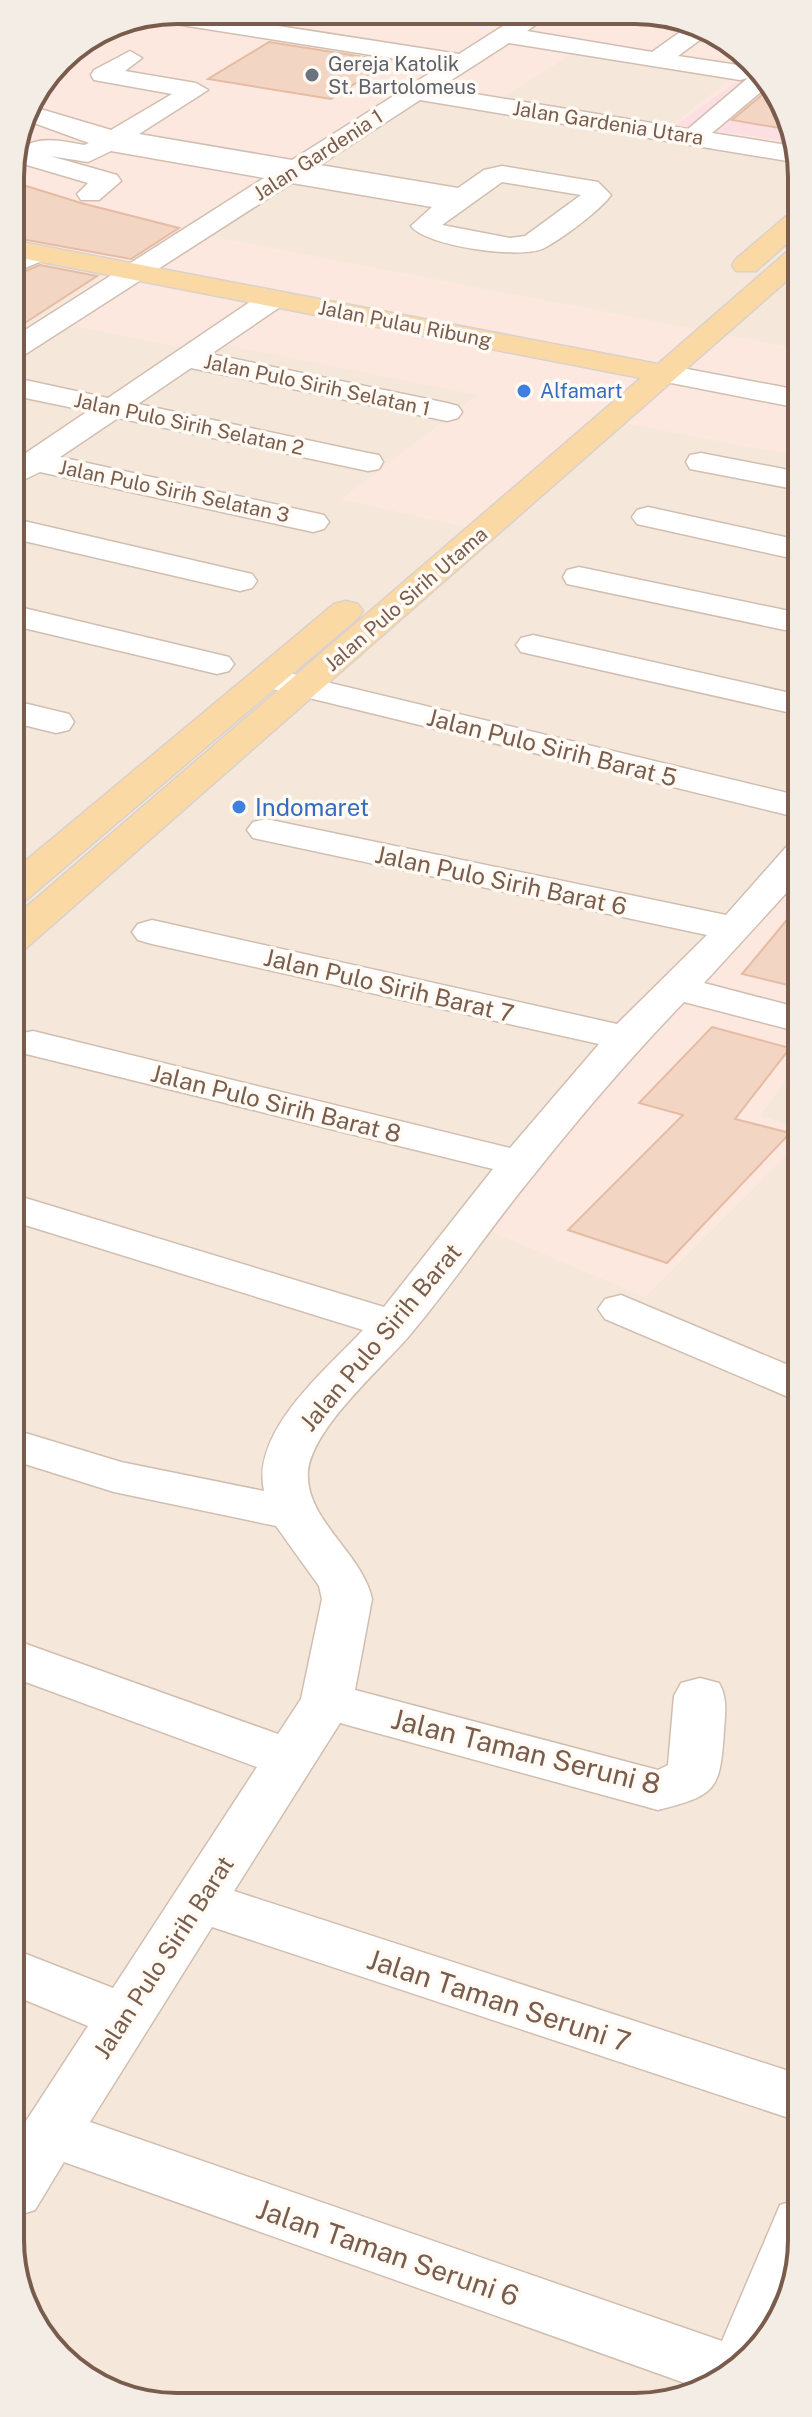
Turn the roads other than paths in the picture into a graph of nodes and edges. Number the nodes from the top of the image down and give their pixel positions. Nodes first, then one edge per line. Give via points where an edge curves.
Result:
1 (253, 24) edge
2 (323, 24) edge
3 (522, 24) edge
4 (505, 35) junction
5 (692, 35) edge
6 (304, 36) junction
7 (425, 56) junction
8 (130, 58) dead end
9 (657, 59) junction
10 (464, 62) junction
11 (745, 71) edge
12 (394, 75) dead end
13 (756, 84) edge
14 (423, 88) junction
15 (347, 105) dead end
16 (386, 112) junction
17 (37, 117) edge
18 (706, 126) junction
19 (781, 132) edge
20 (102, 142) junction
21 (784, 142) edge
22 (160, 144) junction
23 (786, 153) edge
24 (301, 166) junction
25 (458, 200) junction
26 (788, 229) edge
27 (24, 257) edge
28 (788, 265) edge
29 (135, 272) junction
30 (273, 299) junction
31 (679, 325) junction
32 (712, 331) junction
33 (24, 343) edge
34 (186, 358) junction
35 (630, 367) junction
36 (666, 374) junction
37 (24, 389) edge
38 (788, 397) edge
39 (113, 407) junction
40 (578, 410) junction
41 (447, 412) dead end
42 (614, 417) junction
43 (368, 462) dead end
44 (701, 462) dead end
45 (24, 468) edge
46 (24, 469) edge
47 (788, 479) edge
48 (648, 517) dead end
49 (313, 522) dead end
50 (24, 531) edge
51 (788, 548) edge
52 (579, 577) dead end
53 (240, 581) dead end
54 (24, 618) edge
55 (788, 621) edge
56 (533, 645) dead end
57 (217, 664) dead end
58 (268, 678) junction
59 (305, 687) junction
60 (788, 703) edge
61 (24, 714) edge
62 (56, 722) dead end
63 (788, 804) edge
64 (266, 830) dead end
65 (788, 868) edge
66 (24, 882) edge
67 (735, 929) junction
68 (24, 930) edge
69 (152, 932) dead end
70 (676, 988) junction
71 (788, 1017) edge
72 (626, 1038) junction
73 (33, 1043) dead end
74 (520, 1163) junction
75 (24, 1211) edge
76 (621, 1309) dead end
77 (394, 1325) junction
78 (788, 1382) edge
79 (24, 1448) edge
80 (293, 1513) junction
81 (24, 1661) edge
82 (700, 1696) dead end
83 (327, 1701) junction
84 (291, 1759) junction
85 (198, 1901) junction
86 (24, 1975) edge
87 (124, 2016) junction
88 (788, 2095) edge
89 (51, 2133) junction
90 (24, 2175) edge
91 (786, 2262) edge
92 (759, 2330) edge
93 (719, 2368) edge

1 - 6 street
2 - 6 street
3 - 4 street, Jalan Gardenia 1
4 - 9 street
4 - 10 street, Jalan Gardenia 1
5 - 9 street
6 - 7 street
7 - 10 street
7 - 12 street
8 - 20 street via 103,75 196,90
9 - 11 street
10 - 14 street, Jalan Gardenia 1
13 - 18 street
14 - 16 street, Jalan Gardenia 1
14 - 18 street
14 - 23 street, Jalan Gardenia Utara
15 - 16 street
16 - 24 street, Jalan Gardenia 1
17 - 20 street
18 - 19 street
18 - 21 street
20 - 20 street via 123,170 99,188 29,156 53,146
20 - 22 street
20 - 24 street
22 - 24 street
22 - 24 street via 174,139 259,151 284,145
24 - 25 street
24 - 29 street, Jalan Gardenia 1
25 - 25 street via 502,174 589,188 598,195 533,243 510,246 424,226
26 - 31 main road, Jalan Pulo Sirih Utama
27 - 29 main road, Jalan Pulau Ribung
28 - 32 main road, Jalan Pulo Sirih Utama
29 - 30 main road, Jalan Pulau Ribung
29 - 33 street, Jalan Gardenia 1
30 - 34 street
30 - 35 main road, Jalan Pulau Ribung
31 - 32 main road
31 - 35 main road, Jalan Pulo Sirih Utama
32 - 36 main road, Jalan Pulo Sirih Utama
34 - 39 street
34 - 41 street, Jalan Pulo Sirih Selatan 1
35 - 36 main road, Jalan Pulau Ribung
35 - 40 main road, Jalan Pulo Sirih Utama
36 - 38 street, Jalan Pulau Ribung
36 - 42 main road, Jalan Pulo Sirih Utama
37 - 39 street, Jalan Pulo Sirih Selatan 2
39 - 43 street, Jalan Pulo Sirih Selatan 2
39 - 45 street
40 - 42 main road
40 - 58 main road, Jalan Pulo Sirih Utama
42 - 59 main road, Jalan Pulo Sirih Utama
44 - 47 street
46 - 49 street, Jalan Pulo Sirih Selatan 3
48 - 51 street
50 - 53 street
52 - 55 street
54 - 57 street
56 - 60 street
58 - 59 street, Jalan Pulo Sirih Barat 5
58 - 66 main road, Jalan Pulo Sirih Utama
59 - 63 street, Jalan Pulo Sirih Barat 5
59 - 68 main road, Jalan Pulo Sirih Utama
61 - 62 street
64 - 67 street, Jalan Pulo Sirih Barat 6
65 - 67 street, Jalan Pulo Sirih Barat
67 - 70 street, Jalan Pulo Sirih Barat
69 - 72 street, Jalan Pulo Sirih Barat 7
70 - 71 street
70 - 72 street, Jalan Pulo Sirih Barat
72 - 74 street, Jalan Pulo Sirih Barat
73 - 74 street, Jalan Pulo Sirih Barat 8
74 - 77 street, Jalan Pulo Sirih Barat
75 - 77 street
76 - 78 street
77 - 80 street, Jalan Pulo Sirih Barat via 305,1421 284,1471
79 - 80 street via 114,1476
80 - 83 street, Jalan Pulo Sirih Barat via 346,1592
81 - 84 street
82 - 83 street, Jalan Taman Seruni 8 via 694,1773 679,1785 658,1790
83 - 84 street, Jalan Pulo Sirih Barat
84 - 85 street, Jalan Pulo Sirih Barat
85 - 87 street, Jalan Pulo Sirih Barat
85 - 88 street, Jalan Taman Seruni 7
86 - 87 street
87 - 89 street, Jalan Pulo Sirih Barat
89 - 90 street, Jalan Pulo Sirih Barat
89 - 93 street, Jalan Taman Seruni 6
91 - 92 street

